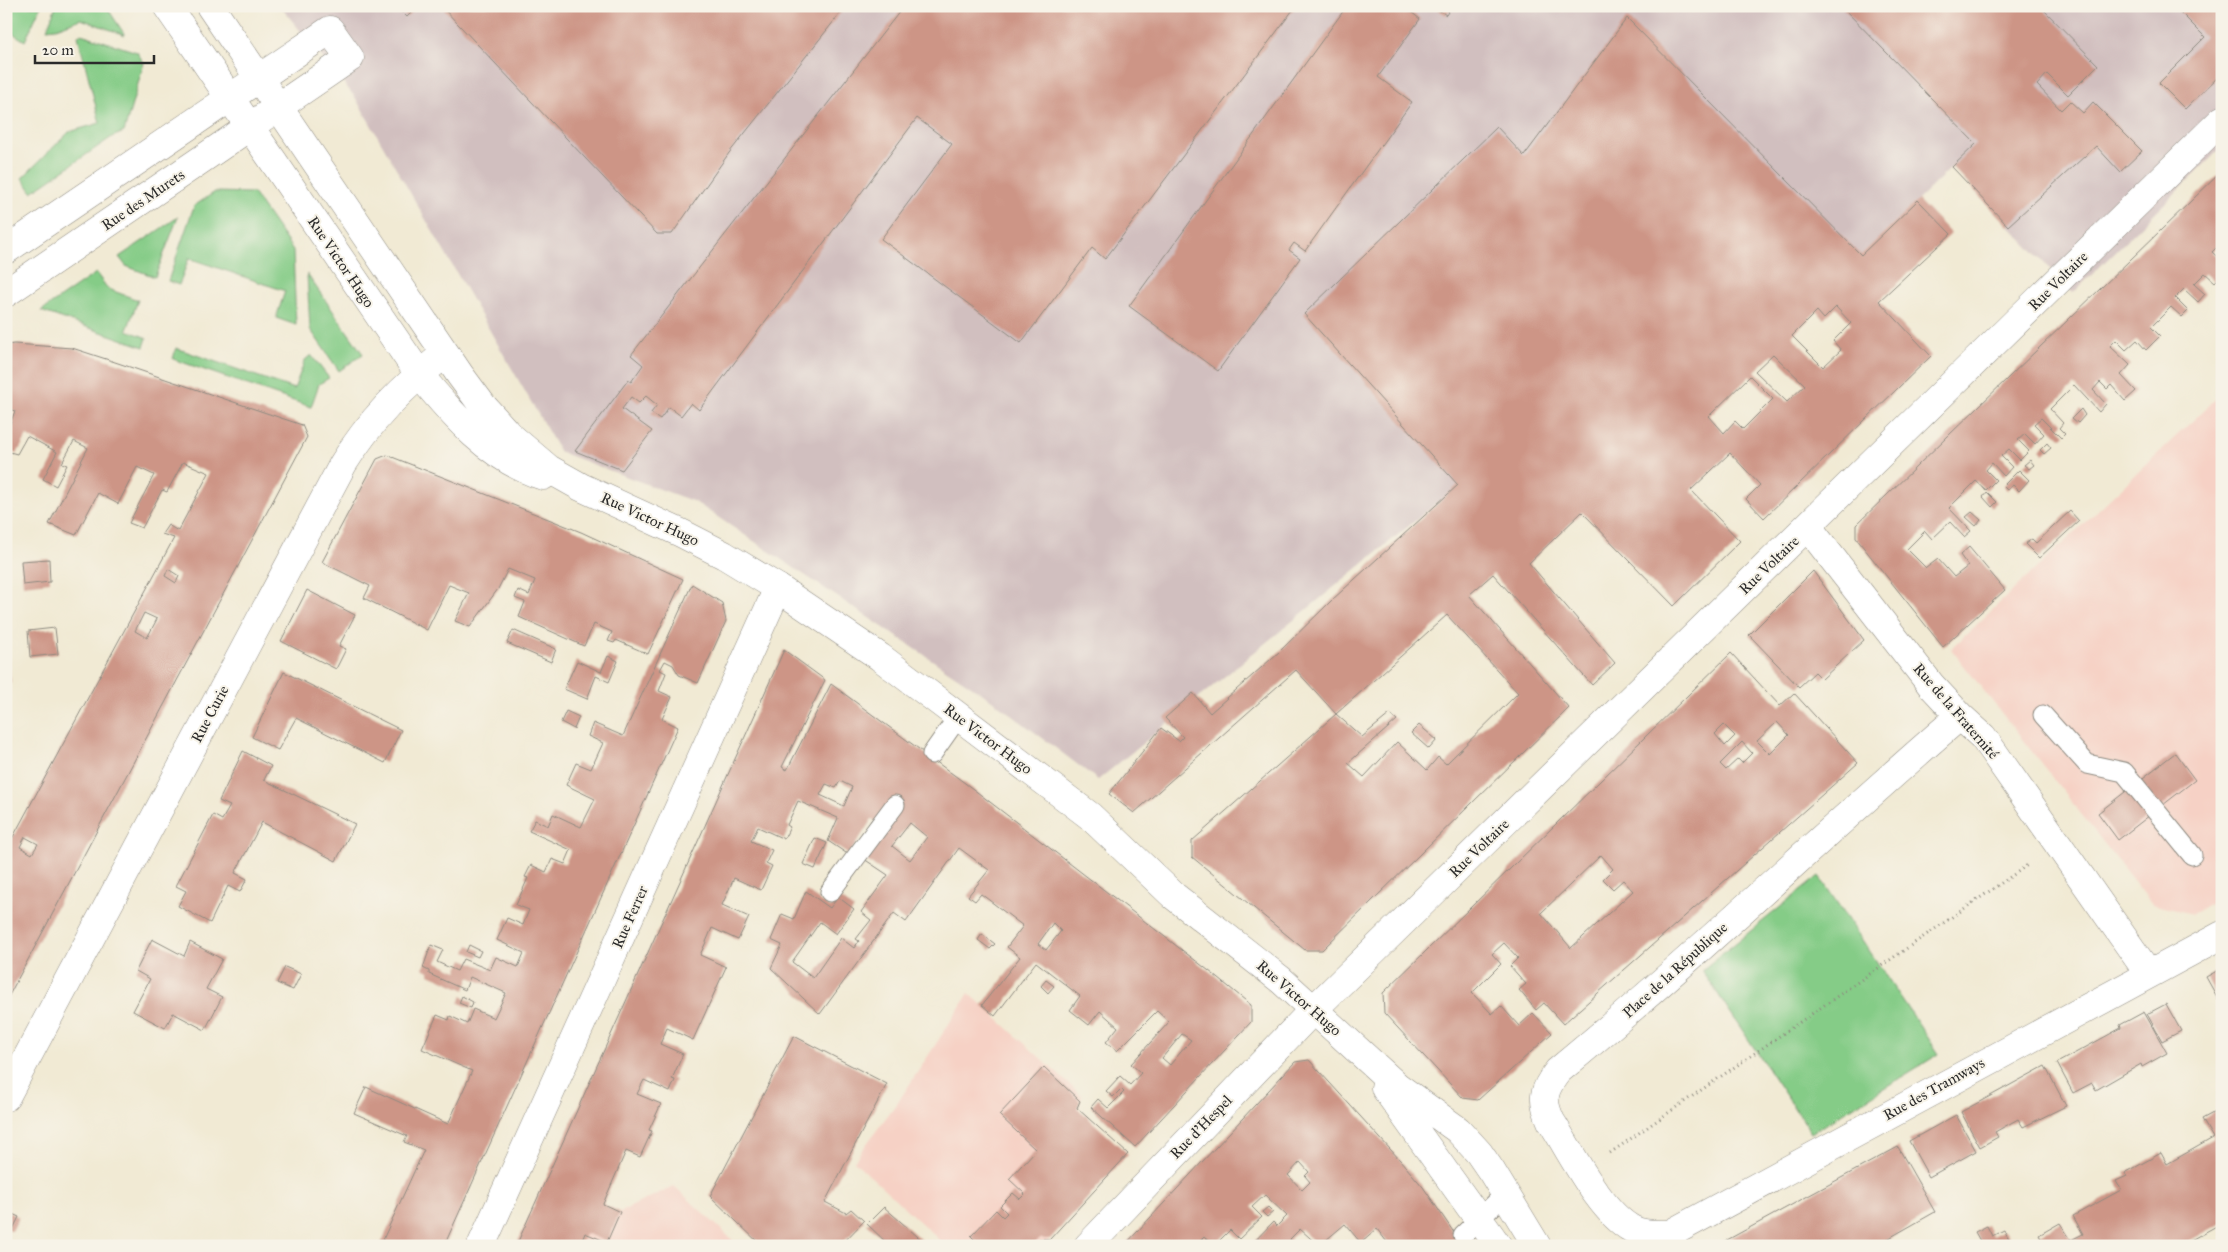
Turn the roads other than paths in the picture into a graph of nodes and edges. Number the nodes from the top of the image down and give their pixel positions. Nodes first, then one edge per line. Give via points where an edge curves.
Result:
1 (167, 6) edge
2 (210, 6) edge
3 (259, 78) junction
4 (230, 98) junction
5 (279, 107) junction
6 (2222, 120) edge
7 (250, 127) junction
8 (6, 250) edge
9 (6, 292) edge
10 (445, 354) junction
11 (419, 374) junction
12 (581, 487) junction
13 (1808, 527) junction
14 (778, 588) junction
15 (2043, 715) dead end
16 (1960, 716) junction
17 (958, 717) junction
18 (932, 754) dead end
19 (895, 805) dead end
20 (2192, 855) dead end
21 (830, 892) dead end
22 (2222, 935) edge
23 (2150, 974) junction
24 (1314, 1009) junction
25 (1355, 1048) junction
26 (6, 1097) edge
27 (1505, 1194) junction
28 (1471, 1227) junction
29 (1657, 1240) edge
30 (481, 1246) edge
31 (1088, 1246) edge
32 (1498, 1246) edge
33 (1537, 1246) edge

1 - 4 street, Rue Victor Hugo
2 - 3 street, Rue Victor Hugo
3 - 4 street
3 - 5 street, Rue Victor Hugo
3 - 5 street, Rue des Murets via 330,30 350,58
4 - 7 street, Rue Victor Hugo
4 - 8 street
5 - 7 street, Rue des Murets
5 - 10 street, Rue Victor Hugo
6 - 13 street, Rue Voltaire
7 - 9 street, Rue des Murets
7 - 11 street, Rue Victor Hugo
10 - 11 street, Rue Curie
10 - 12 street, Rue Victor Hugo via 509,435 549,469
11 - 12 street, Rue Victor Hugo via 456,417 497,452 535,474
11 - 26 street, Rue Curie via 376,418 343,464
12 - 14 street, Rue Victor Hugo via 681,532
13 - 16 street, Rue de la Fraternité via 1931,685
13 - 24 street, Rue Voltaire
14 - 17 street, Rue Victor Hugo via 880,657
14 - 30 street, Rue Ferrer
15 - 20 lane via 2087,764 2124,772
16 - 23 street, Rue de la Fraternité via 1983,737
16 - 29 street, Place de la République via 1550,1081 1544,1106 1583,1172 1618,1220
17 - 18 lane
17 - 24 street, Rue Victor Hugo via 1090,816 1174,896
19 - 21 lane
22 - 23 street, Rue des Tramways
23 - 29 street, Rue des Tramways
24 - 25 street, Rue Victor Hugo
24 - 31 street, Rue d'Hespel
25 - 27 street, Rue Victor Hugo via 1397,1086 1458,1130 1479,1153
25 - 28 street, Rue Victor Hugo via 1414,1127
27 - 28 lane
27 - 33 street, Rue Victor Hugo
28 - 32 street, Rue Victor Hugo

